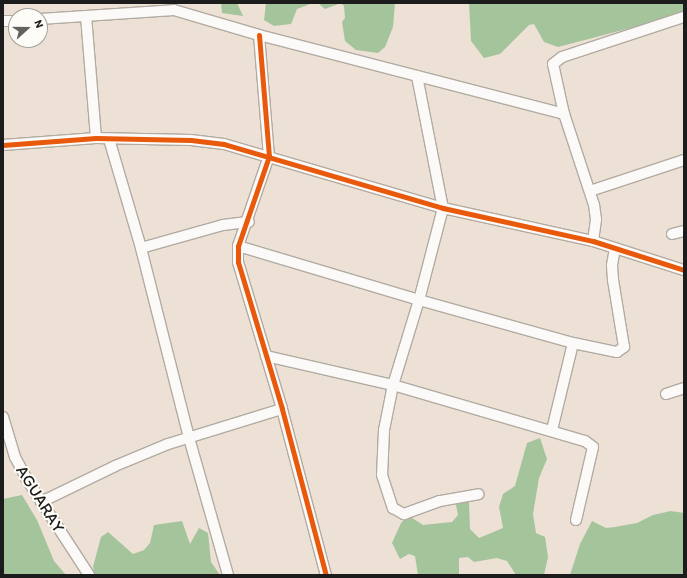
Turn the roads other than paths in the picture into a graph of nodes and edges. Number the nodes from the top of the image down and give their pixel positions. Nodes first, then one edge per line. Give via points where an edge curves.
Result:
1 (86, 16) junction
2 (684, 17) edge
3 (48, 18) edge
4 (259, 35) junction
5 (417, 76) junction
6 (564, 114) junction
7 (96, 138) junction
8 (109, 139) junction
9 (3, 145) edge
10 (268, 156) junction
11 (684, 160) edge
12 (590, 191) junction
13 (442, 208) junction
14 (248, 222) junction
15 (684, 231) edge
16 (672, 234) dead end
17 (593, 242) junction
18 (238, 246) junction
19 (141, 248) junction
20 (615, 248) junction
21 (684, 270) edge
22 (419, 300) junction
23 (574, 343) junction
24 (266, 356) junction
25 (393, 385) junction
26 (684, 388) edge
27 (666, 394) dead end
28 (282, 409) junction
29 (3, 417) edge
30 (552, 430) junction
31 (189, 438) junction
32 (478, 494) dead end
33 (41, 502) junction
34 (576, 520) dead end
35 (323, 574) edge
36 (89, 575) edge
37 (228, 575) edge

1 - 3 street
1 - 4 street via 174,10
1 - 7 street
2 - 6 street via 556,59 553,68
4 - 5 street
4 - 10 street
5 - 6 street
5 - 13 street
6 - 12 street
7 - 8 street
7 - 9 street
8 - 10 street via 190,140 224,144
8 - 19 street
10 - 13 street
10 - 14 street
11 - 12 street
12 - 17 street via 596,220
13 - 17 street
13 - 22 street
14 - 18 street
14 - 19 street via 223,225
15 - 16 street
17 - 20 street
18 - 22 street
18 - 24 street via 237,257 241,278
19 - 31 street
20 - 21 street
20 - 23 street via 613,280 624,347 617,352
22 - 23 street
22 - 25 street
23 - 30 street
24 - 25 street
24 - 28 street
25 - 30 street
25 - 32 street via 384,430 382,466 384,484 393,508 404,514 440,501
26 - 27 street
28 - 31 street
28 - 35 street
29 - 33 street, AGUARAY via 15,457
30 - 34 street via 585,441 593,448
31 - 33 street via 115,466
31 - 37 street
33 - 36 street, AGUARAY

